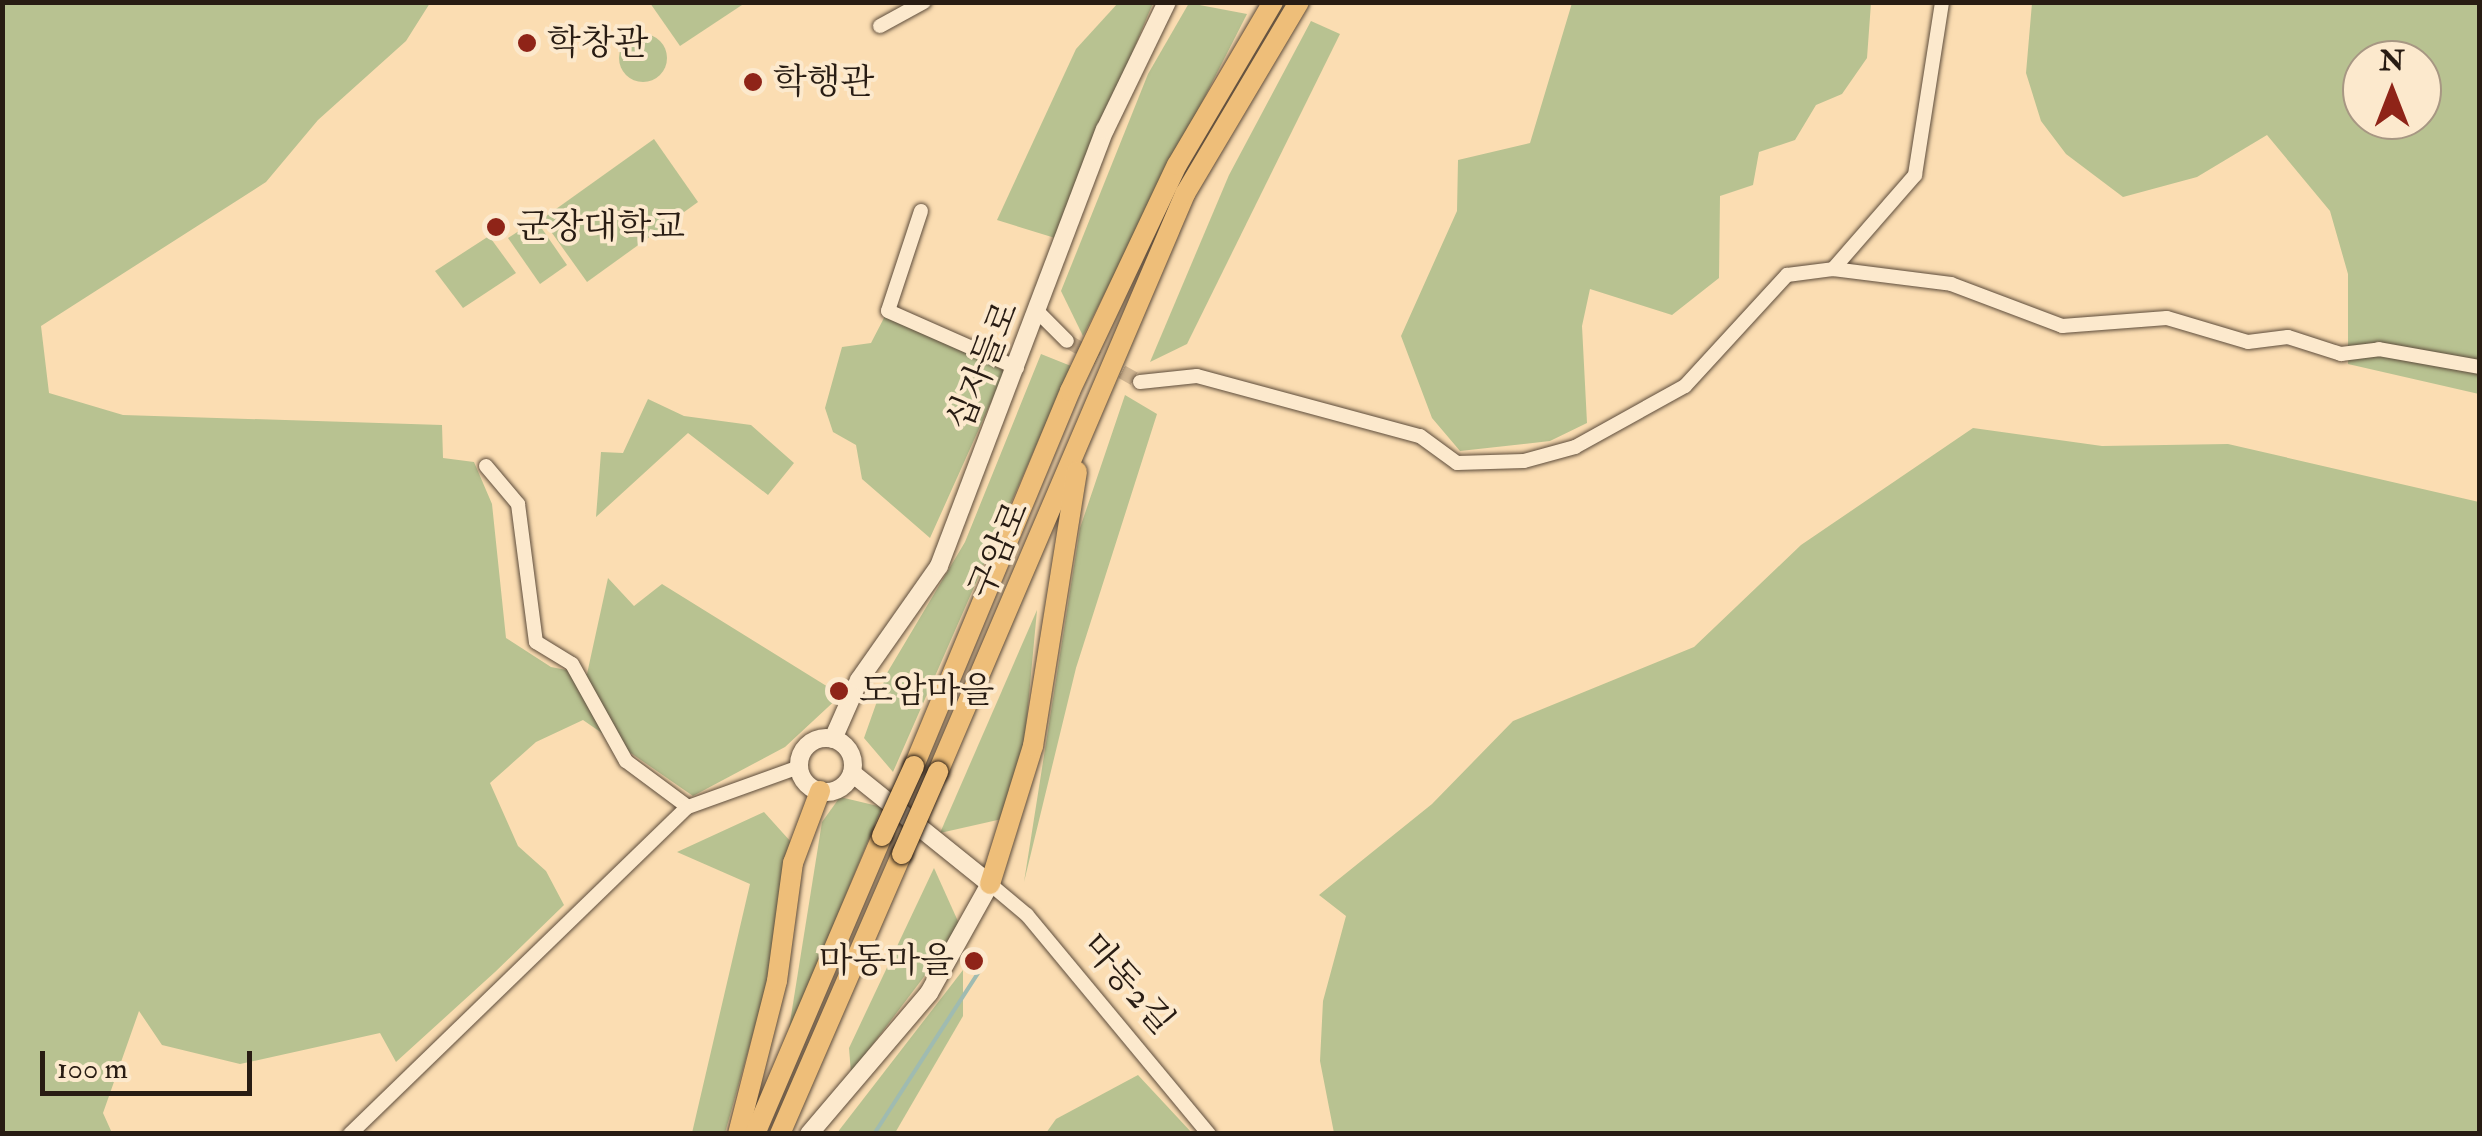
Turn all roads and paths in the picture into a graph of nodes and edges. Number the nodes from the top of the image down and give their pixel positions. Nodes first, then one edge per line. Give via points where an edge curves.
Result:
1 (924, 2) edge
2 (1167, 2) edge
3 (1272, 2) edge
4 (1299, 2) edge
5 (1942, 2) edge
6 (880, 26) dead end
7 (921, 211) dead end
8 (1832, 268) junction
9 (1040, 314) junction
10 (1068, 341) tunnel mouth
11 (2480, 367) edge
12 (1017, 368) junction
13 (1140, 382) tunnel mouth
14 (1083, 434) junction
15 (486, 466) dead end
16 (833, 739) junction
17 (799, 767) junction
18 (852, 773) junction
19 (820, 791) junction
20 (688, 807) junction
21 (990, 884) junction
22 (350, 1134) edge
23 (738, 1134) edge
24 (755, 1134) edge
25 (780, 1134) edge
26 (809, 1134) edge
27 (1210, 1134) edge

1 - 6 street
2 - 9 main road, 십자들로 via 1105,130
3 - 24 main road, 구암로, bridge via 1177,165 1070,391
4 - 14 main road, 구암로 via 1184,194
5 - 8 street via 1914,175
7 - 12 street via 888,310
8 - 11 street via 1951,284 2062,326 2167,318 2248,342 2288,337 2341,354 2379,348
8 - 13 street via 1787,276 1685,386 1575,448 1524,461 1457,463 1420,436 1197,376
9 - 10 street
9 - 12 main road, 십자들로
12 - 16 main road, 십자들로 via 938,566 858,680
14 - 21 main road via 1033,746
14 - 25 main road, 구암로, bridge
15 - 20 street via 518,504 536,642 572,664 626,761
16 - 17 main road via 809,744
16 - 18 main road via 851,756
17 - 19 main road
17 - 20 street
18 - 19 main road via 843,786
18 - 21 main road
19 - 23 main road via 793,864 777,982
20 - 22 street
21 - 26 main road via 929,993
21 - 27 street, 마동2길 via 1027,915

